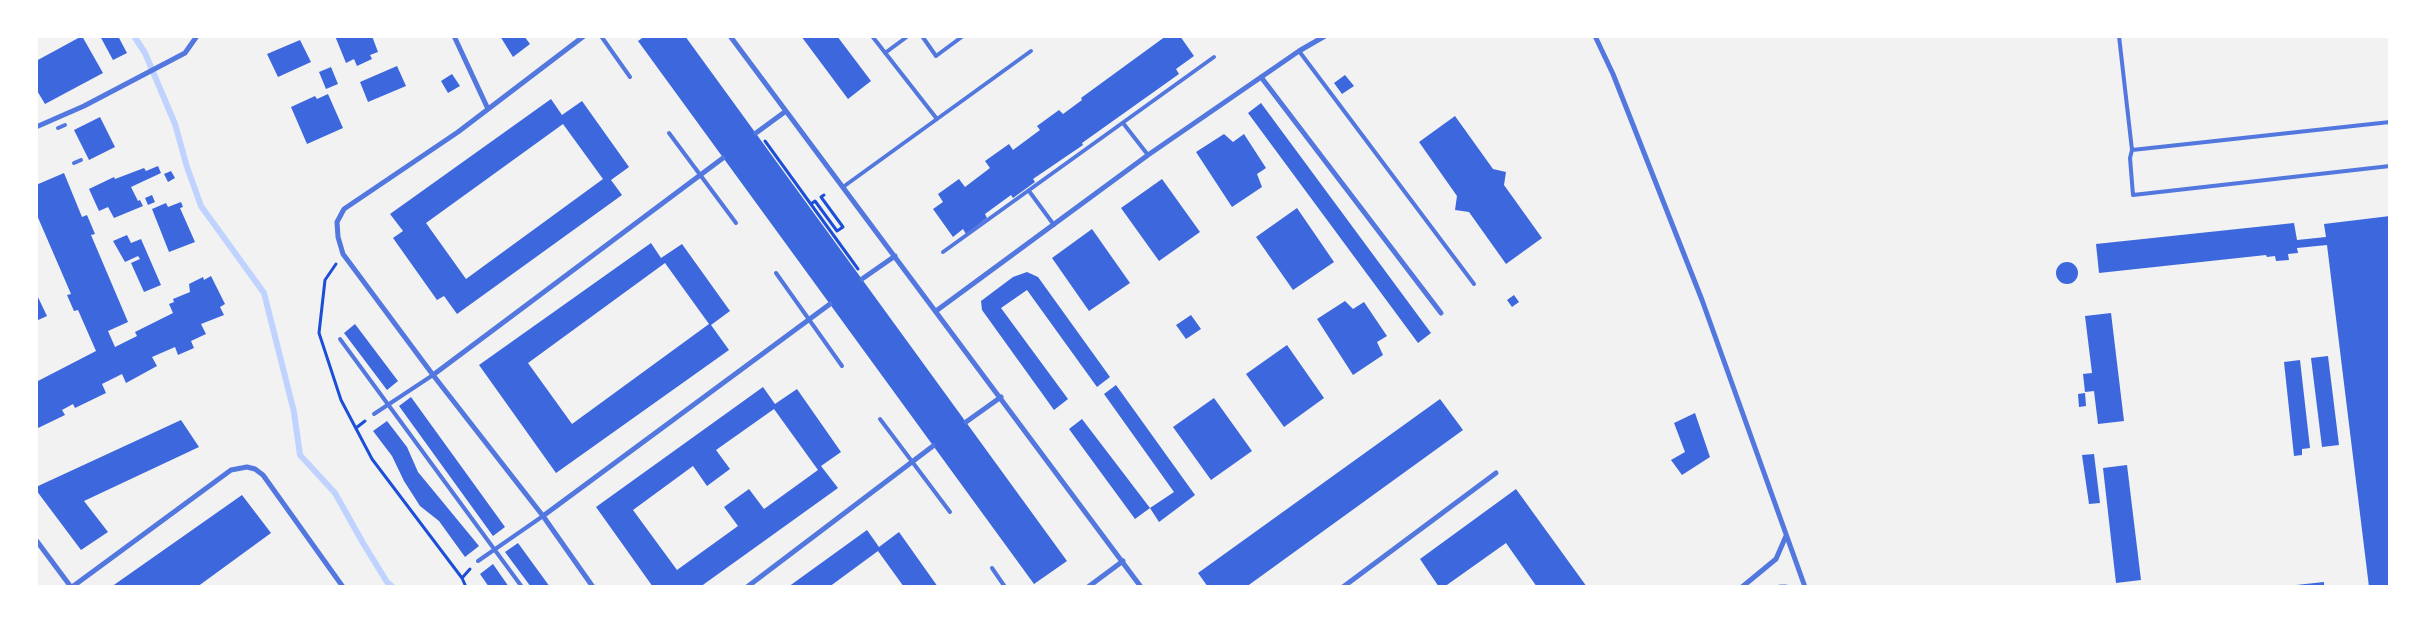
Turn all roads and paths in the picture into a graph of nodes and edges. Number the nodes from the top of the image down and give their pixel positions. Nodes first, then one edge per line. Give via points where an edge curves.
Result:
1 (197, 36) edge
2 (454, 36) edge
3 (584, 36) edge
4 (601, 36) edge
5 (730, 36) edge
6 (872, 36) edge
7 (908, 36) edge
8 (922, 36) edge
9 (963, 36) edge
10 (1325, 36) edge
11 (1595, 36) edge
12 (2120, 36) edge
13 (1031, 51) dead end
14 (1299, 51) junction
15 (885, 53) junction
16 (1214, 58) dead end
17 (630, 77) dead end
18 (1262, 77) junction
19 (488, 109) junction
20 (786, 111) junction
21 (937, 119) junction
22 (2390, 122) edge
23 (1123, 123) junction
24 (65, 125) dead end
25 (36, 127) edge
26 (58, 128) dead end
27 (669, 133) dead end
28 (756, 133) dead end
29 (771, 149) dead end
30 (2132, 150) junction
31 (1148, 155) junction
32 (723, 158) dead end
33 (81, 160) dead end
34 (74, 164) dead end
35 (2390, 166) edge
36 (700, 175) junction
37 (843, 187) junction
38 (1029, 191) junction
39 (824, 195) dead end
40 (811, 204) junction
41 (736, 224) dead end
42 (1054, 225) junction
43 (943, 252) dead end
44 (343, 254) junction
45 (895, 256) junction
46 (852, 262) dead end
47 (776, 273) dead end
48 (862, 279) dead end
49 (1474, 284) dead end
50 (830, 304) dead end
51 (936, 311) junction
52 (1441, 313) dead end
53 (809, 320) junction
54 (340, 339) dead end
55 (842, 366) dead end
56 (433, 375) junction
57 (1001, 397) junction
58 (388, 404) junction
59 (374, 414) dead end
60 (880, 419) dead end
61 (966, 422) dead end
62 (933, 446) dead end
63 (913, 462) junction
64 (1496, 474) dead end
65 (950, 512) dead end
66 (543, 516) junction
67 (1786, 535) junction
68 (36, 540) edge
69 (494, 549) junction
70 (478, 561) dead end
71 (1122, 561) junction
72 (992, 568) dead end
73 (72, 587) edge
74 (342, 587) edge
75 (466, 587) edge
76 (522, 587) edge
77 (594, 587) edge
78 (747, 587) edge
79 (1006, 587) edge
80 (1088, 587) edge
81 (1141, 587) edge
82 (1342, 587) edge
83 (1742, 587) edge
84 (1780, 587) edge
85 (1786, 587) edge
86 (1805, 587) edge

1 - 25 street via 185,53
2 - 19 street
3 - 19 street
4 - 17 lane
5 - 20 street
6 - 15 lane
7 - 15 lane
8 - 9 lane via 936,56
10 - 14 street
11 - 67 street via 1702,300
12 - 30 lane
13 - 21 lane
14 - 18 street
14 - 49 lane
15 - 21 lane
16 - 23 lane
18 - 31 street
18 - 52 street
19 - 44 street via 344,209 336,222
20 - 28 street
20 - 37 street
21 - 37 lane
22 - 30 lane
23 - 31 lane
23 - 38 lane
24 - 26 lane
27 - 36 lane
29 - 40 path
30 - 35 lane via 2133,195
31 - 42 street
32 - 36 street
33 - 34 lane
36 - 41 lane
36 - 56 street
37 - 45 street
38 - 42 lane
38 - 43 lane
39 - 40 path via 821,197 842,227 837,231 815,201
40 - 46 path
42 - 51 street
44 - 56 street
44 - 75 path via 325,280 318,333 341,400 372,459
45 - 48 street
45 - 51 street
47 - 53 lane
50 - 53 street
51 - 57 street
53 - 55 lane
53 - 66 street
54 - 58 lane
56 - 58 lane
56 - 66 street
57 - 61 street
57 - 71 street
58 - 59 lane
58 - 69 lane
60 - 63 lane
62 - 63 street
63 - 65 lane
63 - 78 street
64 - 82 street
66 - 69 lane
66 - 77 street
67 - 83 street via 1776,559
67 - 86 street
68 - 73 street
69 - 70 lane
69 - 76 lane
71 - 80 street
71 - 81 street
72 - 79 lane
73 - 74 street via 231,470 247,467 263,475
84 - 85 street

